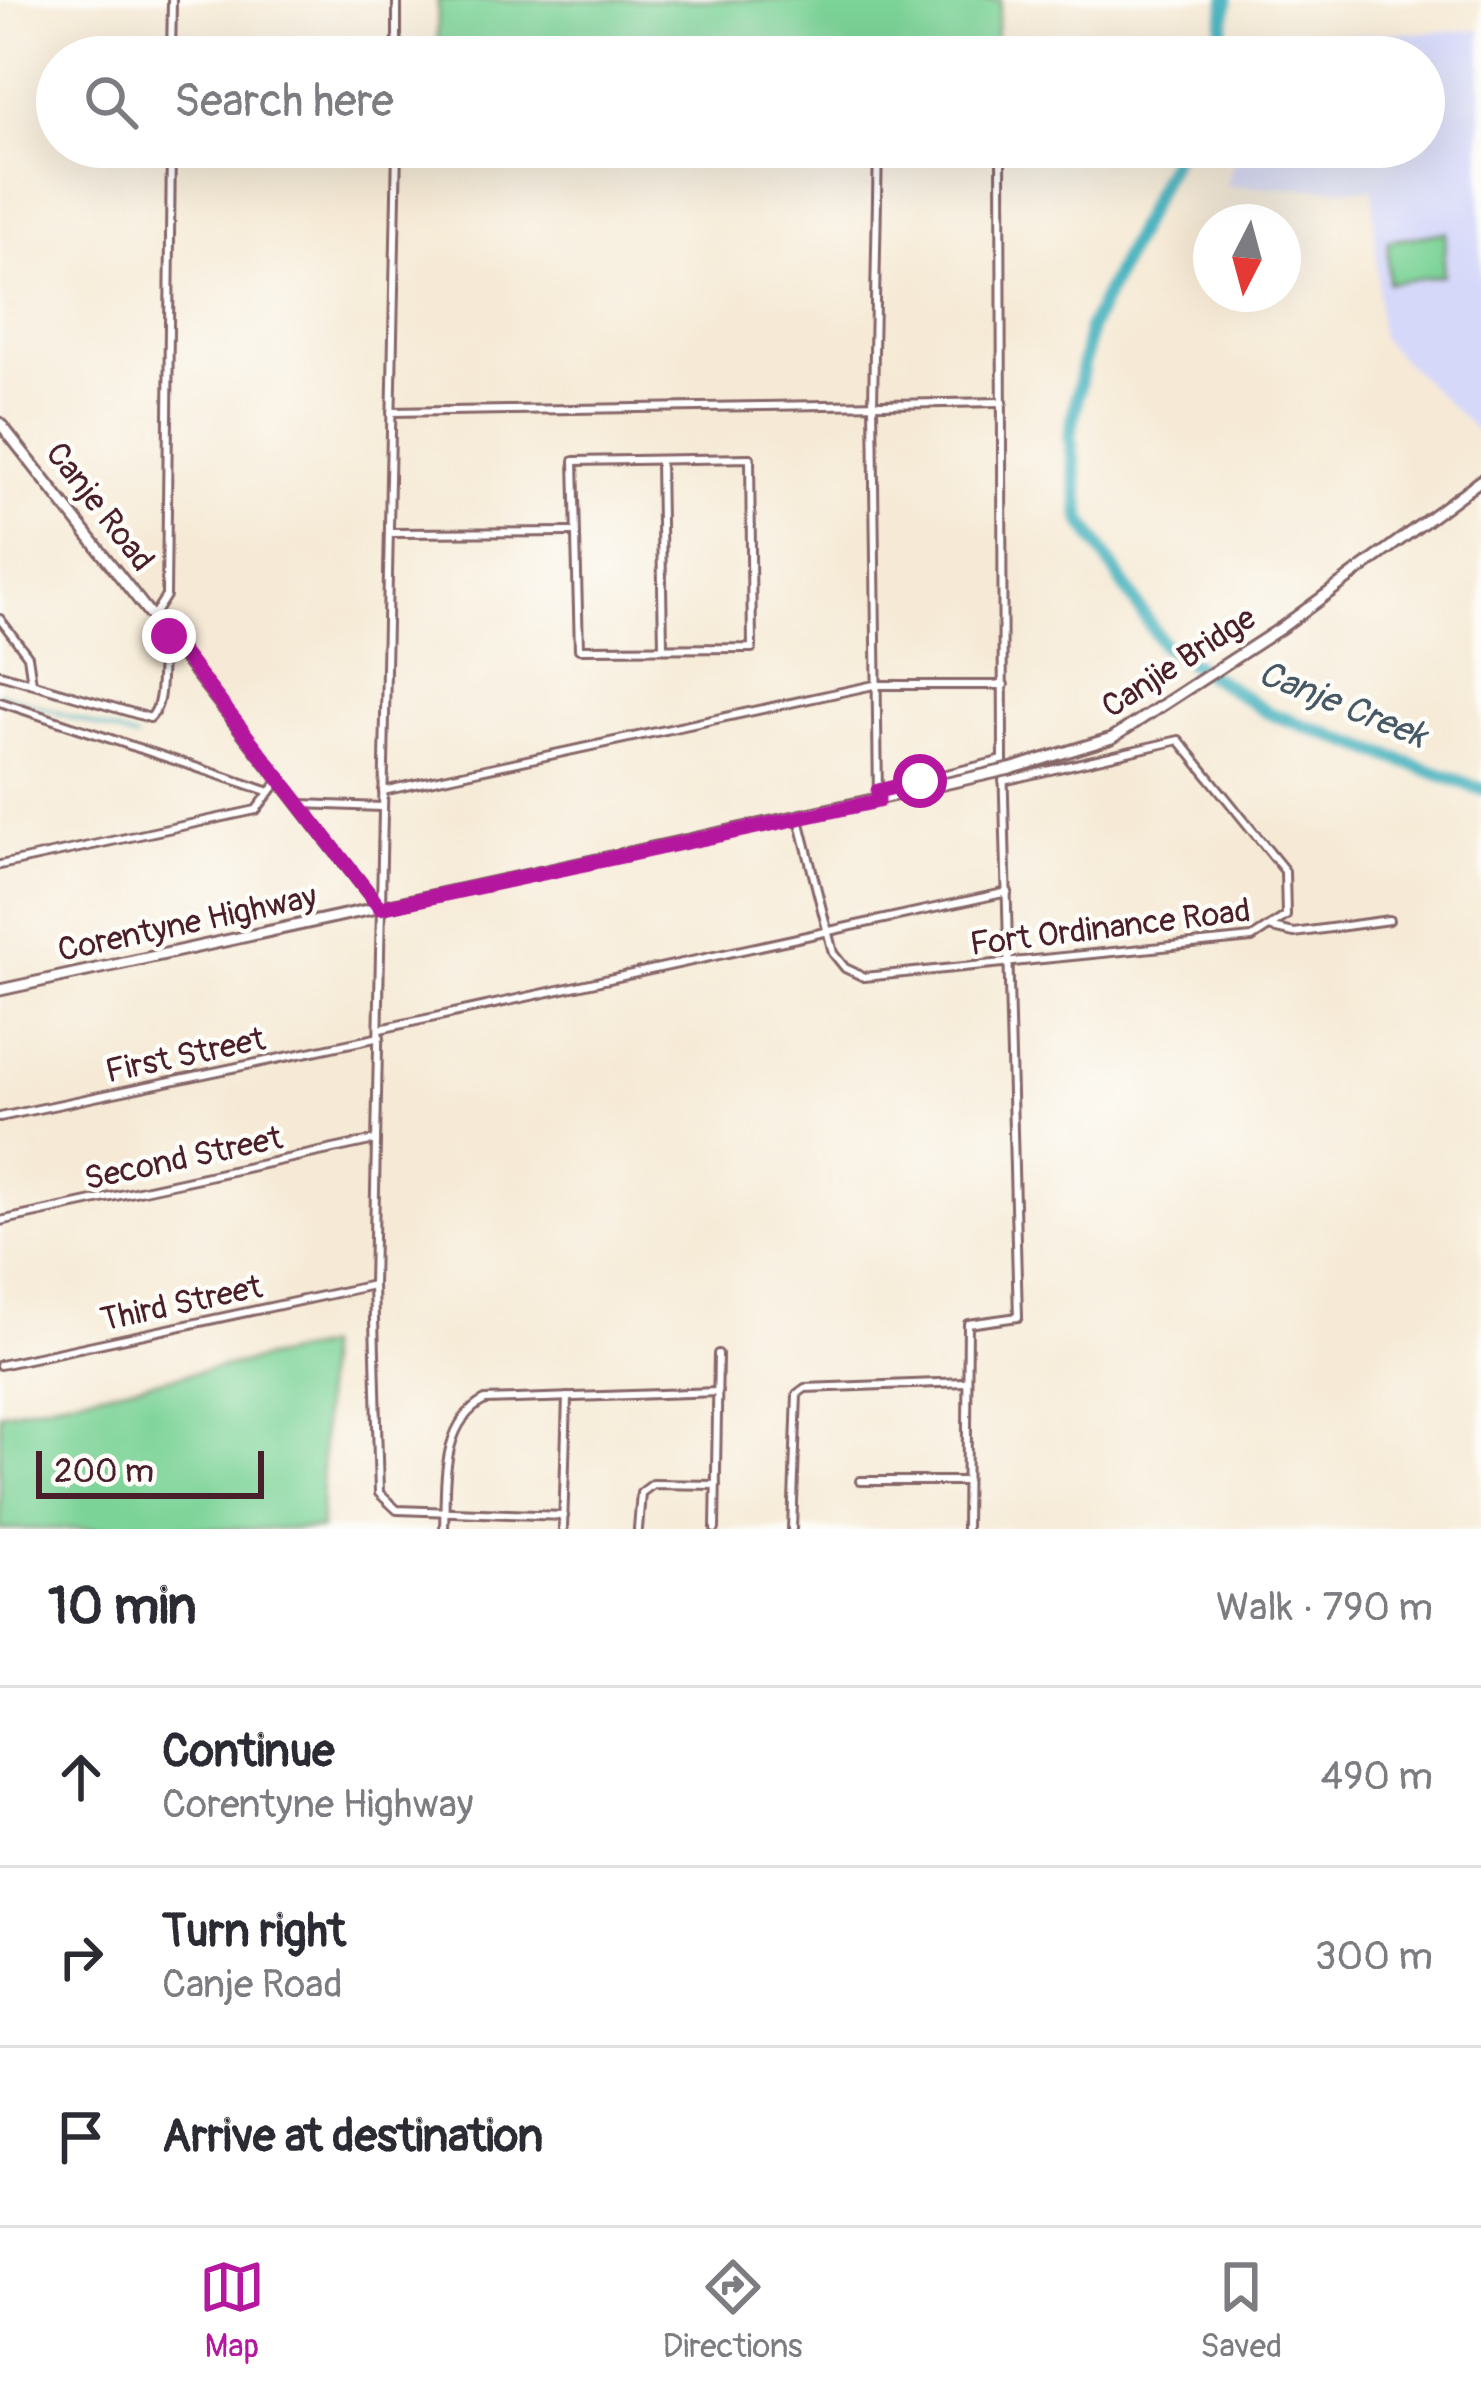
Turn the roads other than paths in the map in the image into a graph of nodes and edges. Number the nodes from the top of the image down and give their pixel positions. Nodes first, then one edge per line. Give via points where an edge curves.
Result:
1 (172, 0) edge
2 (397, 0) edge
3 (172, 36) edge
4 (397, 36) edge
5 (170, 168) edge
6 (397, 168) edge
7 (878, 168) edge
8 (1001, 168) edge
9 (1003, 402) junction
10 (873, 404) junction
11 (391, 412) junction
12 (0, 423) edge
13 (660, 460) junction
14 (1481, 481) edge
15 (574, 532) junction
16 (389, 533) junction
17 (153, 616) junction
18 (0, 619) edge
19 (169, 636) junction
20 (664, 649) junction
21 (0, 674) edge
22 (32, 683) junction
23 (1004, 685) junction
24 (874, 686) junction
25 (0, 702) edge
26 (1003, 760) junction
27 (281, 778) junction
28 (1004, 781) junction
29 (382, 791) junction
30 (271, 793) junction
31 (878, 796) junction
32 (301, 804) junction
33 (382, 807) junction
34 (799, 819) junction
35 (0, 865) edge
36 (1007, 892) junction
37 (380, 908) junction
38 (1389, 920) dead end
39 (1272, 928) junction
40 (826, 934) junction
41 (1011, 964) junction
42 (0, 990) edge
43 (380, 1033) junction
44 (0, 1117) edge
45 (376, 1140) junction
46 (0, 1221) edge
47 (373, 1285) junction
48 (718, 1354) dead end
49 (0, 1365) edge
50 (965, 1382) junction
51 (718, 1392) junction
52 (567, 1397) junction
53 (860, 1481) dead end
54 (965, 1481) junction
55 (716, 1485) junction
56 (445, 1511) junction
57 (564, 1516) junction
58 (444, 1529) edge
59 (563, 1529) edge
60 (638, 1529) edge
61 (715, 1529) edge
62 (792, 1529) edge
63 (965, 1529) edge

1 - 3 street
2 - 4 street
5 - 17 street via 166,596
6 - 11 street
7 - 10 street
8 - 9 street
9 - 10 street
9 - 23 street
10 - 11 street
10 - 24 street
11 - 16 street
12 - 17 main road, Canje Road
13 - 15 street via 574,461
13 - 20 street
13 - 20 street via 750,458 752,648
14 - 31 main road, Canjie Bridge, bridge via 1281,628 1112,738 1010,770
15 - 16 street
15 - 20 street via 579,649
16 - 29 street
17 - 19 main road, Canje Road
18 - 22 street via 28,656
19 - 22 street via 150,718
19 - 27 main road, Canje Road
21 - 22 street
23 - 24 street
23 - 26 street
24 - 29 street
24 - 31 street
25 - 30 street
26 - 28 street
26 - 31 street
27 - 30 street
27 - 32 main road, Canje Road
28 - 36 street
28 - 39 street, Fort Ordinance Road via 1179,740 1285,871 1286,916
29 - 33 street
30 - 35 street via 256,810
31 - 34 main road, Corentyne Highway
32 - 33 street
32 - 37 main road, Canje Road
33 - 37 street
34 - 37 main road, Corentyne Highway
34 - 40 street, Fort Ordinance Road
36 - 40 street, First Street
36 - 41 street
37 - 42 main road, Corentyne Highway
37 - 43 street
38 - 39 street via 1294,933
39 - 41 street, Fort Ordinance Road via 1252,938
40 - 41 street, Fort Ordinance Road via 845,968 864,977
40 - 43 street, First Street
41 - 50 street via 1018,1317 975,1320 966,1331
43 - 44 street, First Street
43 - 45 street
45 - 46 street, Second Street
45 - 47 street
47 - 49 street, Third Street
47 - 56 street via 379,1493 386,1506
48 - 51 street
50 - 54 street
50 - 62 street via 797,1394
51 - 52 street
51 - 55 street
52 - 56 street via 485,1400 468,1408 453,1432
52 - 57 street
53 - 54 street
54 - 63 street
55 - 60 street via 652,1484 641,1493
55 - 61 street
56 - 57 street
56 - 58 street
57 - 59 street

